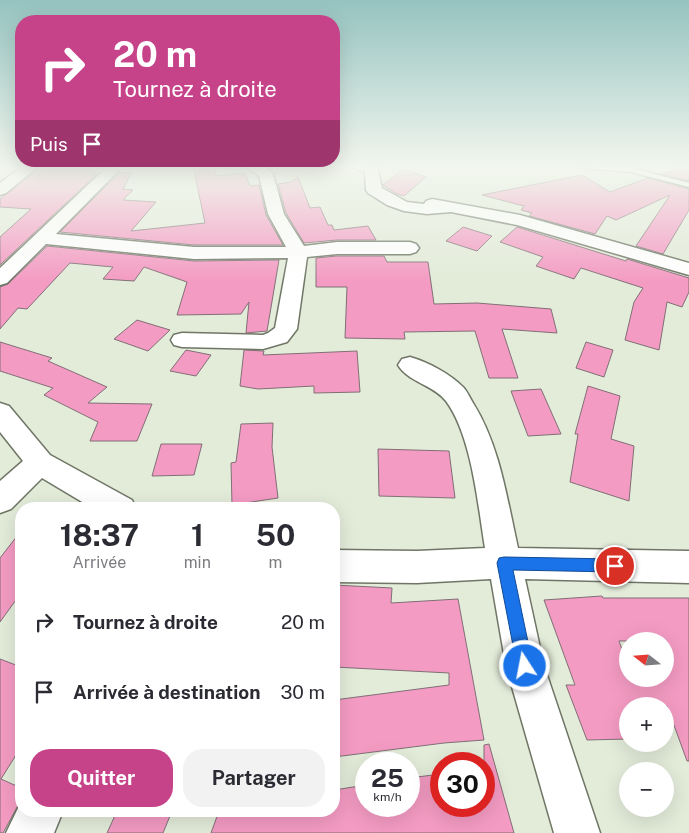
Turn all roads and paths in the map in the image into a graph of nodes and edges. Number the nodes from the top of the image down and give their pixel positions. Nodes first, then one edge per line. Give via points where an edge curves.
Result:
1 (77, 205) edge
2 (274, 205) edge
3 (399, 205) edge
4 (43, 238) junction
5 (410, 248) dead end
6 (298, 252) junction
7 (689, 269) edge
8 (0, 279) edge
9 (182, 340) dead end
10 (410, 365) dead end
11 (0, 413) edge
12 (40, 463) junction
13 (0, 500) edge
14 (109, 502) edge
15 (504, 563) junction
16 (340, 566) edge
17 (689, 567) edge
18 (38, 817) edge
19 (29, 833) edge
20 (577, 833) edge

1 - 4 street
2 - 6 street
3 - 7 street via 406,208 441,206 520,220
4 - 6 street via 194,253
4 - 8 street
5 - 6 street via 337,248
6 - 9 street via 289,317 282,336 263,342
10 - 15 street via 455,394 472,424 486,470
11 - 12 street
12 - 13 street
12 - 14 street
15 - 16 street
15 - 17 street
15 - 20 street via 525,666
18 - 19 street

